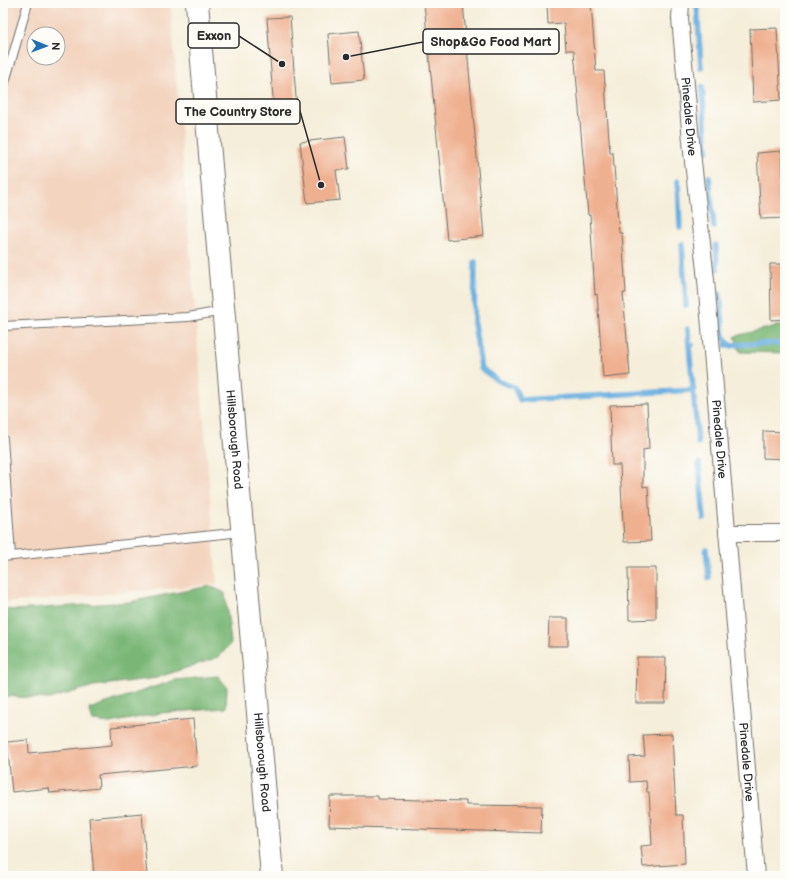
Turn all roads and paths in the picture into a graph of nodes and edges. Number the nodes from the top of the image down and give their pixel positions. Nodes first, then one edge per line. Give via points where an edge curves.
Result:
1 (28, 3) edge
2 (197, 3) edge
3 (681, 3) edge
4 (3, 89) edge
5 (223, 311) junction
6 (3, 326) edge
7 (3, 439) edge
8 (242, 532) junction
9 (727, 533) junction
10 (785, 534) edge
11 (7, 557) edge
12 (272, 876) edge
13 (756, 876) edge

1 - 4 lane
2 - 5 main road, Hillsborough Road
3 - 9 street, Pinedale Drive via 680,18 706,280
5 - 6 lane via 188,317
5 - 8 main road, Hillsborough Road
7 - 11 lane
8 - 11 lane
8 - 12 main road, Hillsborough Road
9 - 10 street
9 - 13 street, Pinedale Drive

